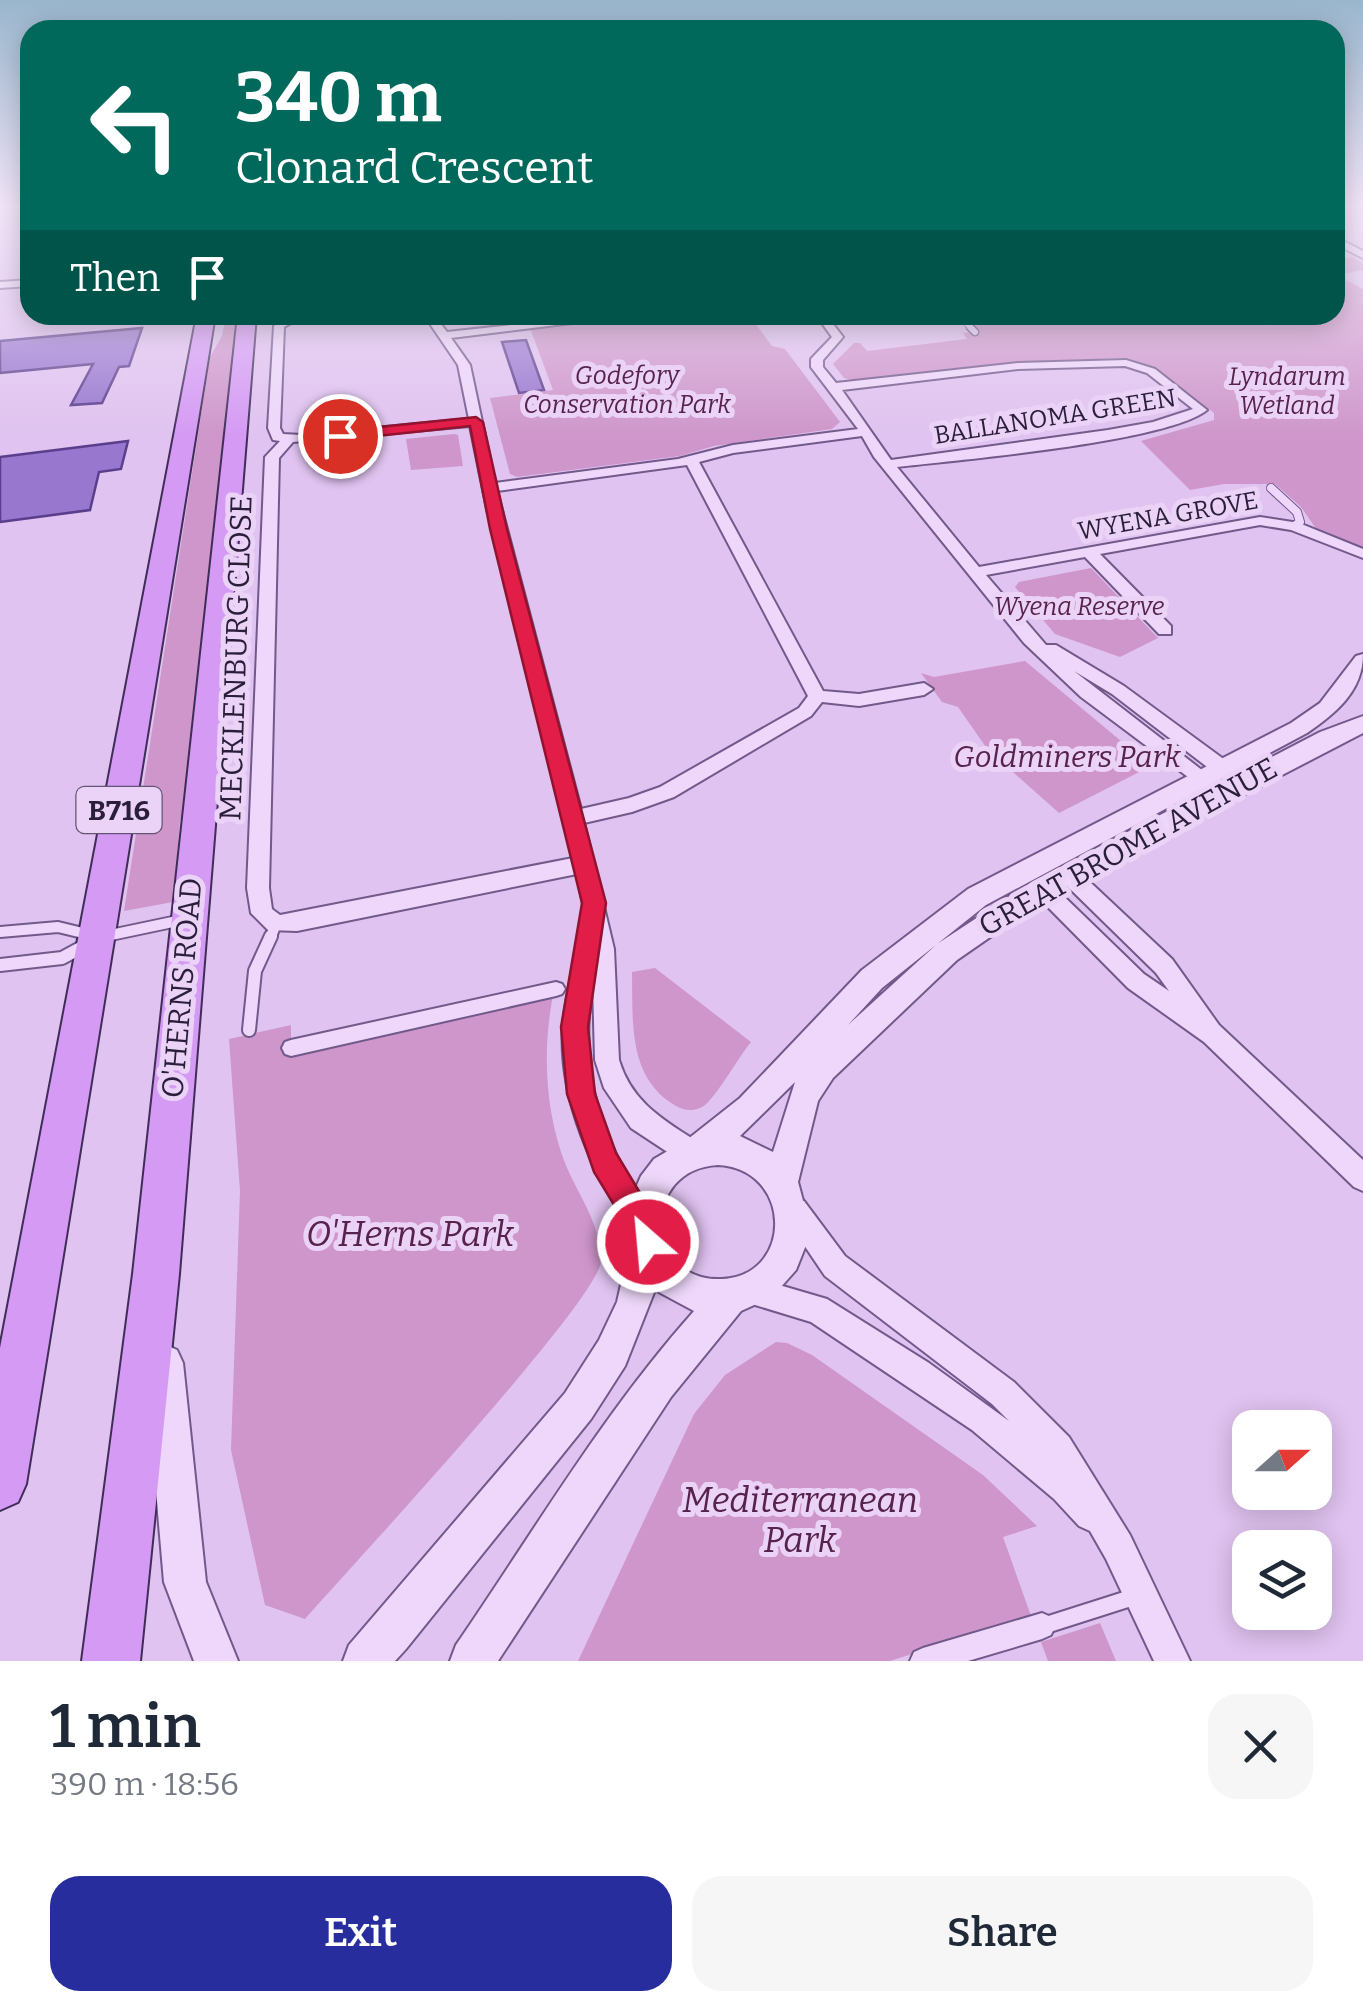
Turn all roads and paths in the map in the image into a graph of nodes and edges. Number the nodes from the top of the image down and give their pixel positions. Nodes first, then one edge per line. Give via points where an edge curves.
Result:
1 (203, 325) edge
2 (246, 325) edge
3 (281, 325) edge
4 (436, 325) edge
5 (542, 325) edge
6 (829, 325) edge
7 (968, 325) edge
8 (975, 332) dead end
9 (444, 336) junction
10 (833, 387) junction
11 (476, 422) junction
12 (866, 432) junction
13 (288, 440) junction
14 (692, 460) junction
15 (887, 464) junction
16 (489, 488) junction
17 (1271, 488) dead end
18 (1294, 526) junction
19 (1088, 550) junction
20 (1363, 554) edge
21 (975, 572) junction
22 (1165, 630) dead end
23 (1363, 661) edge
24 (924, 689) dead end
25 (817, 696) junction
26 (1363, 724) edge
27 (1222, 781) junction
28 (572, 818) junction
29 (585, 864) junction
30 (1046, 872) junction
31 (594, 903) junction
32 (188, 919) junction
33 (276, 924) junction
34 (0, 932) edge
35 (96, 938) junction
36 (0, 965) edge
37 (556, 990) dead end
38 (250, 1030) dead end
39 (291, 1048) dead end
40 (695, 1150) junction
41 (1358, 1164) edge
42 (786, 1195) junction
43 (646, 1234) junction
44 (156, 1274) junction
45 (741, 1294) junction
46 (0, 1484) edge
47 (1118, 1547) junction
48 (1142, 1594) junction
49 (1042, 1626) joint
50 (111, 1661) edge
51 (216, 1661) edge
52 (365, 1661) edge
53 (472, 1661) edge
54 (924, 1661) edge
55 (1172, 1661) edge

1 - 35 main road, B716
2 - 32 main road, O'HERNS ROAD / B716
3 - 13 street via 274,432
4 - 9 street
5 - 9 street
6 - 10 street via 836,342 816,363
7 - 8 lane
9 - 11 street via 464,365
10 - 12 street
10 - 15 street, BALLANOMA GREEN via 1018,366 1126,362 1151,371 1200,410 1192,418 1145,428
11 - 13 street
11 - 16 street
12 - 14 street
12 - 15 street
13 - 33 street, MECKLENBURG CLOSE via 272,457 258,888 262,913
14 - 16 street
14 - 25 street
15 - 21 street
16 - 28 street
17 - 18 lane via 1297,512 1300,522
18 - 19 street, WYENA GROVE via 1260,521
18 - 20 street, WYENA GROVE
19 - 21 street, WYENA GROVE
19 - 22 street
21 - 27 street via 1087,694
23 - 27 street, GREAT BROME AVENUE via 1315,718
24 - 25 street via 858,700
25 - 28 street via 805,712 667,792
26 - 27 street, GREAT BROME AVENUE
27 - 30 street, GREAT BROME AVENUE
28 - 29 street
29 - 31 street
29 - 33 street
30 - 40 street, GREAT BROME AVENUE via 977,896 885,968 751,1108
30 - 41 street via 1136,981 1212,1034
30 - 42 street, GREAT BROME AVENUE via 946,952 822,1068 790,1137
31 - 40 street via 613,1080 640,1119
31 - 43 street via 574,1027 581,1094 604,1161
32 - 35 lane
32 - 44 main road, O'HERNS ROAD / B716
33 - 38 lane via 255,971
34 - 35 lane via 66,927
35 - 36 lane via 62,958
35 - 46 main road, B716
37 - 39 street
40 - 42 street via 745,1153 766,1166
40 - 43 street via 656,1180
42 - 45 street via 792,1230 786,1255 773,1276
42 - 47 street via 834,1266 1003,1392 1058,1448
43 - 45 street via 678,1286 703,1296
43 - 52 street via 634,1306 578,1406
44 - 50 main road, O'HERNS ROAD / B716
44 - 51 street via 185,1582
45 - 47 street via 817,1308 983,1419 1065,1488
45 - 53 street via 658,1380
47 - 48 street
48 - 49 lane
48 - 55 street
49 - 54 street

